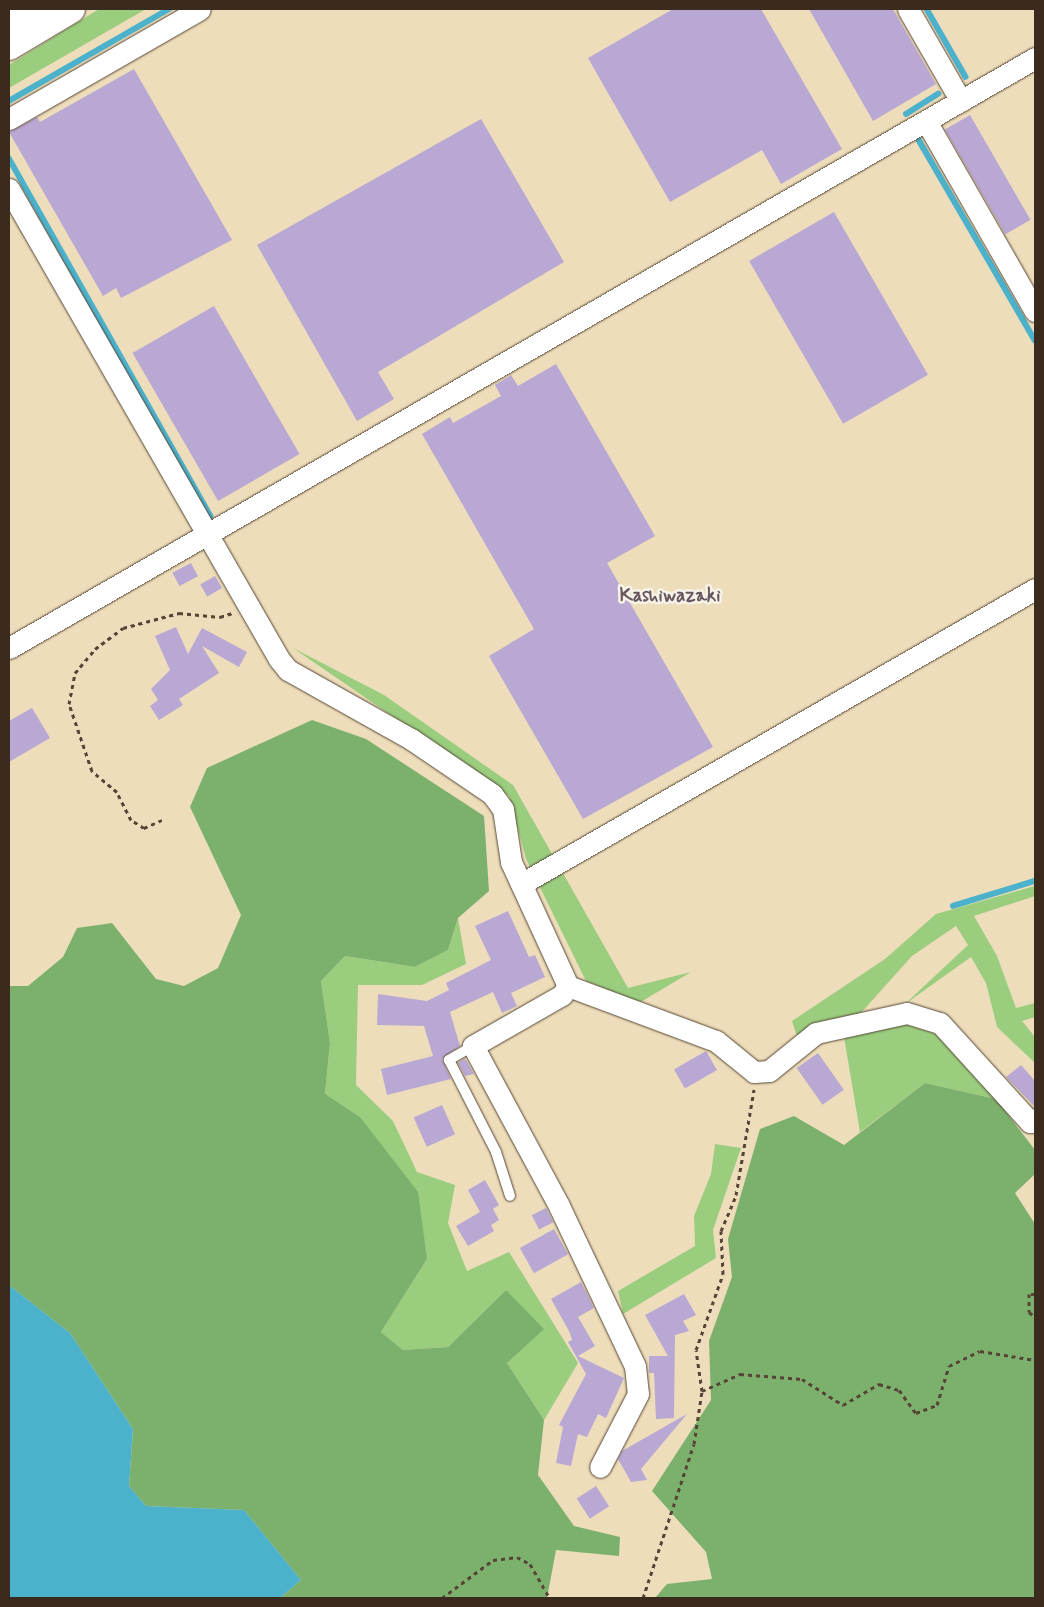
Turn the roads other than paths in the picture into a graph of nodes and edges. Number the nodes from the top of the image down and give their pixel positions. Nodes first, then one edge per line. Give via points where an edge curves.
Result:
1 (30, 9) edge
2 (71, 9) edge
3 (200, 9) edge
4 (908, 9) edge
5 (9, 22) edge
6 (9, 46) edge
7 (1035, 58) edge
8 (961, 101) junction
9 (9, 119) edge
10 (926, 121) junction
11 (9, 189) edge
12 (1035, 311) edge
13 (206, 534) junction
14 (1035, 589) edge
15 (9, 648) edge
16 (521, 884) junction
17 (568, 986) junction
18 (472, 1046) junction
19 (1034, 1123) edge
20 (510, 1196) dead end
21 (600, 1467) dead end

1 - 5 highway
2 - 6 highway
3 - 9 street
4 - 8 street
7 - 8 street
8 - 10 street
10 - 12 street
10 - 13 street
11 - 13 street
13 - 15 street
13 - 16 street via 288,670 410,739 492,794 502,809 512,862
14 - 16 street
16 - 17 street
17 - 18 street via 562,995
17 - 19 street via 716,1041 754,1072 769,1071 816,1034 906,1013 940,1022
18 - 20 lane via 449,1060 496,1152
18 - 21 street via 559,1206 635,1366 638,1394

